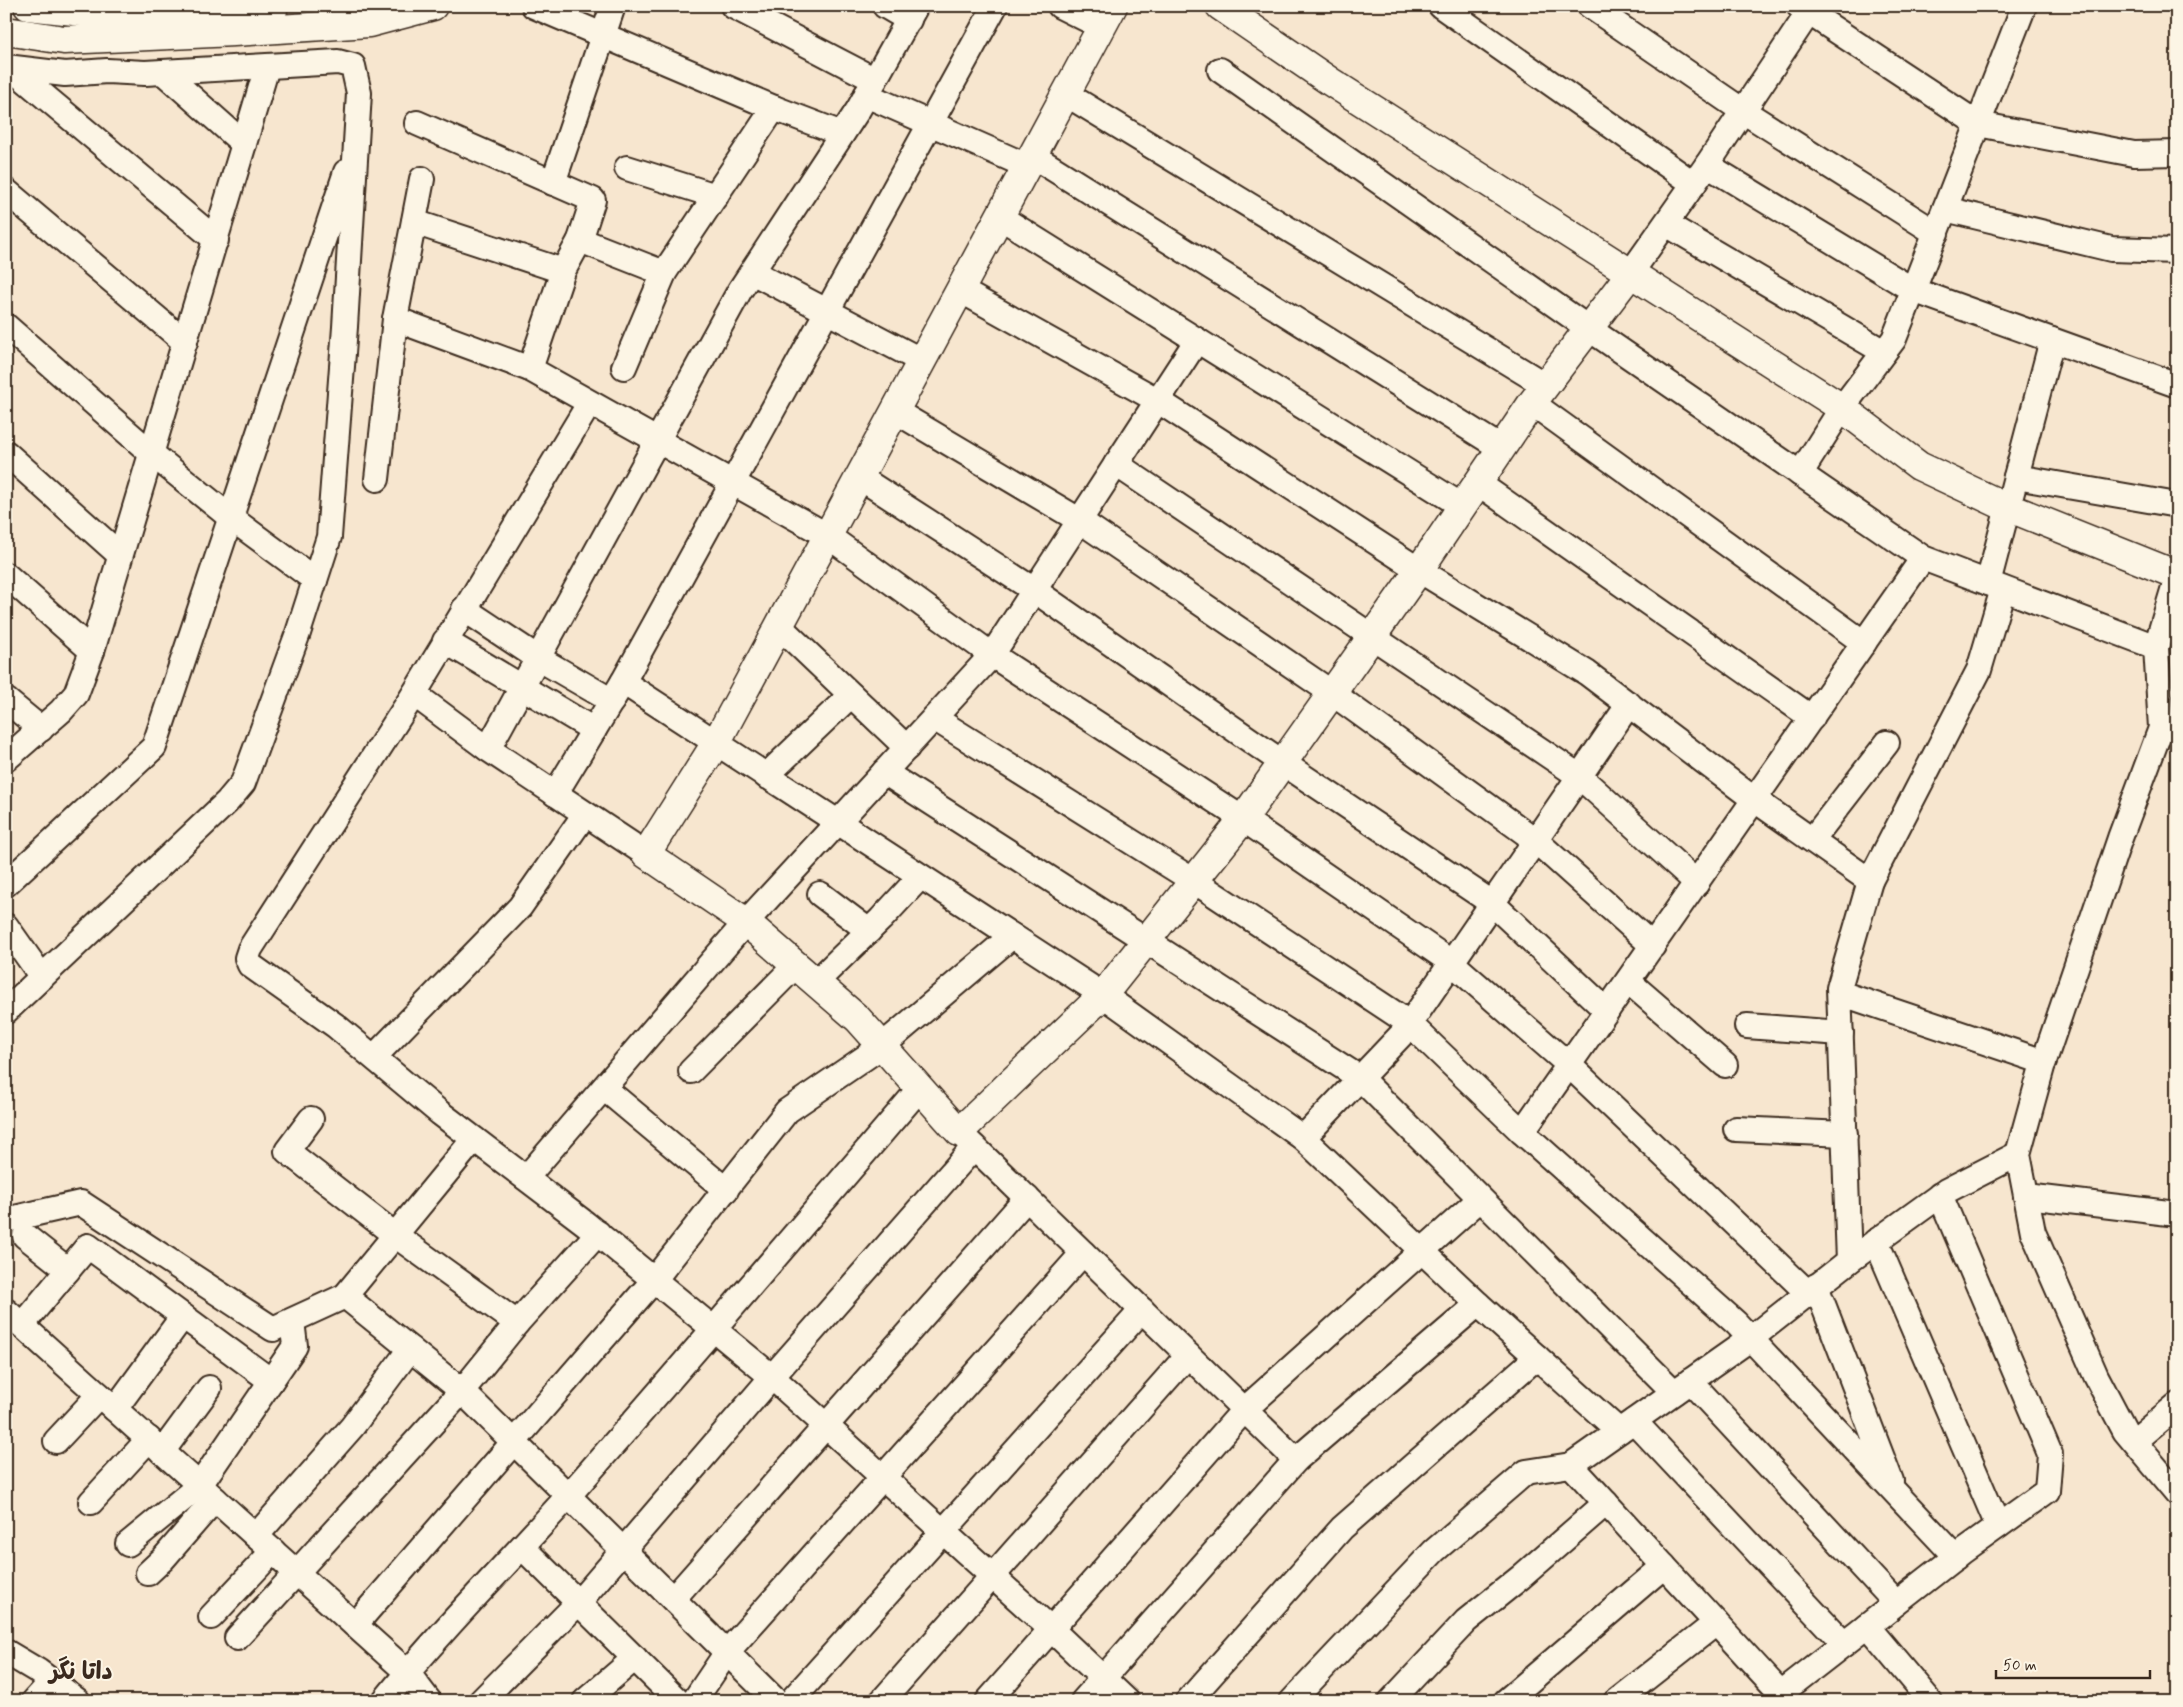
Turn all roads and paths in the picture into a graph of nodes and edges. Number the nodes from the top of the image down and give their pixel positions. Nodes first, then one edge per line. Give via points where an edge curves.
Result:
1 (28, 6) edge
2 (321, 6) edge
3 (534, 6) edge
4 (612, 6) edge
5 (733, 6) edge
6 (884, 6) edge
7 (995, 6) edge
8 (1060, 6) edge
9 (1220, 6) edge
10 (1442, 6) edge
11 (1590, 6) edge
12 (2024, 6) edge
13 (427, 7) edge
14 (1807, 8) edge
15 (913, 13) edge
16 (1108, 17) edge
17 (6, 31) edge
18 (602, 37) junction
19 (267, 67) junction
20 (9, 68) edge
21 (1220, 70) dead end
22 (163, 72) junction
23 (871, 87) junction
24 (1066, 94) junction
25 (774, 108) junction
26 (1744, 111) junction
27 (417, 123) dead end
28 (931, 124) junction
29 (1978, 124) junction
30 (842, 134) junction
31 (356, 142) junction
32 (244, 144) junction
33 (2177, 152) edge
34 (1030, 161) junction
35 (627, 168) dead end
36 (1701, 174) junction
37 (422, 179) dead end
38 (553, 182) junction
39 (6, 191) edge
40 (716, 196) junction
41 (1945, 209) junction
42 (1000, 217) junction
43 (414, 222) junction
44 (1666, 224) junction
45 (1936, 233) junction
46 (216, 240) junction
47 (580, 240) junction
48 (2177, 251) edge
49 (563, 271) junction
50 (752, 272) junction
51 (664, 273) junction
52 (1630, 274) junction
53 (960, 290) junction
54 (1913, 290) junction
55 (827, 312) junction
56 (395, 319) junction
57 (6, 326) edge
58 (1588, 328) junction
59 (1196, 340) junction
60 (2052, 340) junction
61 (185, 342) junction
62 (1884, 352) junction
63 (922, 361) junction
64 (624, 367) dead end
65 (530, 369) junction
66 (2177, 385) edge
67 (1538, 394) junction
68 (1157, 400) junction
69 (589, 404) junction
70 (1842, 408) junction
71 (895, 411) junction
72 (657, 442) junction
73 (1501, 448) junction
74 (6, 453) edge
75 (151, 453) junction
76 (1116, 464) junction
77 (1800, 474) junction
78 (860, 477) junction
79 (2016, 477) junction
80 (377, 479) dead end
81 (732, 483) junction
82 (1478, 483) junction
83 (2177, 505) edge
84 (1462, 506) junction
85 (2008, 508) junction
86 (231, 518) junction
87 (1080, 520) junction
88 (828, 536) junction
89 (120, 555) junction
90 (1923, 558) junction
91 (1419, 570) junction
92 (6, 575) edge
93 (2177, 576) edge
94 (315, 580) junction
95 (1996, 586) junction
96 (1034, 590) junction
97 (464, 609) junction
98 (779, 626) junction
99 (1372, 636) junction
100 (445, 641) junction
101 (1864, 643) junction
102 (2156, 647) junction
103 (92, 651) junction
104 (992, 655) junction
105 (538, 658) junction
106 (522, 687) junction
107 (617, 692) junction
108 (1332, 693) junction
109 (414, 694) junction
110 (851, 695) junction
111 (6, 700) edge
112 (1628, 704) junction
113 (934, 718) junction
114 (1812, 718) junction
115 (41, 729) junction
116 (594, 730) junction
117 (2169, 730) edge
118 (716, 743) junction
119 (1886, 743) dead end
120 (906, 748) junction
121 (488, 749) junction
122 (6, 759) edge
123 (1283, 763) junction
124 (884, 772) junction
125 (766, 776) junction
126 (1579, 776) junction
127 (555, 794) junction
128 (1755, 800) junction
129 (585, 814) junction
130 (1244, 819) junction
131 (838, 822) junction
132 (1535, 840) junction
133 (1812, 840) junction
134 (646, 854) junction
135 (920, 877) junction
136 (1194, 881) junction
137 (1870, 882) junction
138 (1697, 883) junction
139 (6, 884) edge
140 (820, 894) dead end
141 (1492, 903) junction
142 (746, 922) junction
143 (6, 926) edge
144 (869, 931) junction
145 (1012, 936) junction
146 (1146, 940) junction
147 (1653, 946) junction
148 (1451, 962) junction
149 (806, 973) junction
150 (42, 977) junction
151 (1628, 981) junction
152 (1840, 993) junction
153 (1103, 996) junction
154 (6, 1011) edge
155 (1607, 1011) junction
156 (1410, 1023) junction
157 (1747, 1026) dead end
158 (1841, 1033) junction
159 (882, 1046) junction
160 (374, 1058) junction
161 (2044, 1062) junction
162 (1569, 1065) junction
163 (1725, 1066) dead end
164 (691, 1071) dead end
165 (1360, 1078) junction
166 (604, 1088) junction
167 (920, 1088) junction
168 (311, 1119) dead end
169 (1736, 1129) dead end
170 (1522, 1132) junction
171 (1845, 1134) junction
172 (1303, 1138) junction
173 (474, 1139) junction
174 (967, 1139) junction
175 (2018, 1154) junction
176 (526, 1178) junction
177 (726, 1190) junction
178 (1940, 1196) junction
179 (2026, 1196) junction
180 (1027, 1198) junction
181 (1480, 1199) junction
182 (2177, 1214) edge
183 (6, 1220) edge
184 (598, 1233) junction
185 (395, 1235) junction
186 (25, 1236) dead end
187 (1876, 1241) junction
188 (1423, 1252) junction
189 (1083, 1253) junction
190 (1849, 1261) junction
191 (68, 1270) junction
192 (654, 1280) junction
193 (1812, 1290) junction
194 (345, 1296) junction
195 (1478, 1304) junction
196 (1142, 1310) junction
197 (183, 1316) junction
198 (14, 1318) edge
199 (292, 1320) junction
200 (518, 1323) junction
201 (714, 1330) junction
202 (1750, 1339) junction
203 (410, 1349) junction
204 (1188, 1355) junction
205 (1536, 1357) junction
206 (772, 1377) junction
207 (271, 1381) junction
208 (1682, 1387) junction
209 (209, 1388) dead end
210 (462, 1391) junction
211 (107, 1402) junction
212 (2177, 1405) edge
213 (1244, 1410) junction
214 (826, 1426) junction
215 (1626, 1426) junction
216 (2134, 1441) junction
217 (56, 1442) dead end
218 (514, 1442) junction
219 (156, 1446) junction
220 (1296, 1460) junction
221 (1570, 1465) junction
222 (883, 1477) junction
223 (208, 1492) junction
224 (1896, 1492) junction
225 (2177, 1493) edge
226 (568, 1496) junction
227 (92, 1502) dead end
228 (1606, 1503) junction
229 (1998, 1526) junction
230 (943, 1531) junction
231 (128, 1544) dead end
232 (265, 1544) junction
233 (522, 1548) junction
234 (624, 1551) junction
235 (1956, 1556) junction
236 (1664, 1566) junction
237 (148, 1573) dead end
238 (297, 1573) junction
239 (992, 1576) junction
240 (673, 1599) junction
241 (578, 1603) junction
242 (1896, 1603) junction
243 (211, 1617) dead end
244 (1716, 1622) junction
245 (355, 1625) junction
246 (1868, 1626) junction
247 (1051, 1629) junction
248 (237, 1638) dead end
249 (1844, 1644) junction
250 (6, 1652) edge
251 (727, 1652) junction
252 (635, 1658) junction
253 (407, 1672) junction
254 (1103, 1678) junction
255 (52, 1681) junction
256 (1785, 1697) edge
257 (34, 1701) edge
258 (78, 1701) edge
259 (384, 1701) edge
260 (429, 1701) edge
261 (481, 1701) edge
262 (585, 1701) edge
263 (678, 1701) edge
264 (694, 1701) edge
265 (776, 1701) edge
266 (791, 1701) edge
267 (882, 1701) edge
268 (988, 1701) edge
269 (1084, 1701) edge
270 (1127, 1701) edge
271 (1188, 1701) edge
272 (1292, 1701) edge
273 (1391, 1701) edge
274 (1506, 1701) edge
275 (1617, 1701) edge
276 (1930, 1701) edge

1 - 2 street via 147,19
3 - 18 street
4 - 18 street
5 - 23 street
6 - 15 street
7 - 28 street
8 - 16 street
9 - 52 street via 1331,82
10 - 36 street
11 - 26 street
12 - 29 street
13 - 17 street via 369,24 234,32 64,40
14 - 26 street
14 - 29 street
15 - 23 street
16 - 24 street
18 - 25 street
18 - 38 street
19 - 22 street
19 - 31 street via 338,62 353,66 359,94
19 - 32 street
20 - 22 street via 65,74
20 - 46 street
21 - 58 street
22 - 32 street
23 - 28 street
23 - 30 street
24 - 34 street
24 - 67 street
25 - 30 street
25 - 40 street
26 - 36 street
26 - 45 street
27 - 38 street
28 - 34 street
28 - 55 street
29 - 33 street via 2134,154
29 - 41 street
30 - 50 street
31 - 86 street
31 - 94 street via 329,537
32 - 46 street
34 - 42 street
34 - 73 street
35 - 40 street
36 - 44 street
36 - 54 street
37 - 43 street
38 - 47 street via 593,200
39 - 61 street
40 - 51 street
41 - 45 street
41 - 48 street via 2111,249
42 - 53 street
42 - 59 street
43 - 49 street
43 - 56 street
44 - 52 street
44 - 62 street
45 - 54 street
46 - 61 street
47 - 49 street
47 - 51 street
49 - 65 street
50 - 55 street
50 - 72 street
51 - 64 street
52 - 58 street
52 - 70 street
53 - 63 street
53 - 68 street
54 - 60 street
54 - 62 street via 1894,338
55 - 63 street
55 - 81 street
56 - 65 street
56 - 80 street
57 - 75 street
58 - 67 street
58 - 77 street
59 - 68 street
59 - 84 street
60 - 66 street
60 - 79 street
61 - 75 street
62 - 70 street
63 - 71 street
65 - 69 street
67 - 73 street
67 - 101 street
68 - 76 street
68 - 91 street
69 - 72 street
69 - 97 street
70 - 77 street
70 - 85 street via 1919,466
71 - 78 street
71 - 87 street
72 - 81 street
72 - 105 street
73 - 82 street
74 - 89 street
75 - 86 street
75 - 89 street
76 - 87 street
76 - 99 street
77 - 90 street
78 - 88 street
78 - 96 street
79 - 83 street
79 - 85 street
81 - 88 street
81 - 107 street
82 - 84 street
82 - 114 street
84 - 91 street
85 - 93 street
85 - 95 street
86 - 94 street
86 - 139 street via 154,747
87 - 96 street
87 - 108 street
88 - 98 street
88 - 104 street
89 - 103 street
90 - 95 street
90 - 101 street
91 - 99 street
91 - 112 street via 1587,673
92 - 103 street
93 - 102 street
94 - 150 street via 243,783 227,802
95 - 102 street
95 - 137 street via 1979,670
96 - 104 street
96 - 123 street
97 - 100 street
97 - 105 street
98 - 110 street
98 - 118 street
99 - 108 street
99 - 126 street
100 - 106 street
100 - 109 street
101 - 114 street
102 - 117 street
103 - 115 street via 76,694
104 - 113 street
104 - 130 street
105 - 106 street
105 - 107 street
106 - 116 street
106 - 121 street
107 - 116 street
107 - 118 street
108 - 123 street
108 - 132 street
109 - 121 street
109 - 160 street via 250,948 247,958 250,965 336,1026
110 - 120 street
110 - 125 street
111 - 115 street
112 - 126 street
112 - 128 street
113 - 120 street
113 - 136 street
114 - 128 street
115 - 122 street
116 - 127 street
117 - 161 street via 2120,838
118 - 125 street
118 - 134 street
119 - 133 street
120 - 124 street
121 - 127 street
123 - 130 street
123 - 141 street
124 - 131 street
124 - 146 street
125 - 131 street
126 - 132 street
126 - 138 street
127 - 129 street
128 - 133 street
128 - 138 street
129 - 134 street
129 - 160 street via 520,907
130 - 136 street
130 - 148 street
131 - 135 street
131 - 142 street
132 - 141 street
132 - 147 street
133 - 137 street
134 - 142 street
135 - 144 street
135 - 145 street
136 - 146 street
136 - 156 street
137 - 152 street
138 - 147 street
140 - 144 street
141 - 148 street
141 - 155 street
142 - 149 street
142 - 166 street
143 - 150 street
144 - 149 street
145 - 153 street
145 - 159 street
146 - 153 street
146 - 165 street
147 - 151 street
148 - 156 street
148 - 162 street
149 - 159 street via 858,1019
149 - 164 street
150 - 154 street
151 - 155 street
151 - 163 street
152 - 158 street
152 - 161 street
153 - 172 street
153 - 174 street
155 - 162 street
156 - 165 street
156 - 170 street
157 - 158 street
158 - 171 street
159 - 167 street
159 - 177 street via 787,1111
160 - 173 street
161 - 175 street
162 - 170 street
162 - 193 street
165 - 172 street
165 - 181 street
166 - 176 street
166 - 177 street
167 - 174 street
167 - 201 street
168 - 185 street via 287,1151
169 - 171 street
170 - 202 street
171 - 190 street
172 - 188 street
173 - 176 street
173 - 185 street
174 - 180 street
174 - 206 street
175 - 178 street
175 - 179 street
176 - 184 street
177 - 192 street
178 - 187 street
178 - 229 street via 2050,1454 2047,1491
179 - 182 street
179 - 216 street via 2033,1232 2088,1358
180 - 189 street
180 - 214 street
181 - 188 street
181 - 208 street
183 - 199 street via 81,1203 274,1330
184 - 192 street
184 - 200 street
185 - 194 street
185 - 200 street
186 - 191 street
187 - 190 street
187 - 229 street
188 - 195 street
188 - 213 street
189 - 196 street
189 - 222 street
190 - 193 street
191 - 197 street via 88,1246
191 - 198 street
192 - 201 street
192 - 218 street
193 - 202 street
193 - 224 street
194 - 199 street
194 - 203 street
195 - 205 street
195 - 220 street
196 - 204 street
196 - 230 street
197 - 207 street
197 - 211 street
198 - 211 street
199 - 207 street via 295,1346
200 - 210 street
201 - 206 street
201 - 226 street
202 - 208 street
202 - 224 street
203 - 210 street
203 - 232 street
204 - 213 street
204 - 239 street
205 - 215 street
205 - 271 street via 1342,1528
206 - 214 street
206 - 234 street
207 - 223 street
208 - 215 street
208 - 242 street
209 - 219 street
210 - 218 street
210 - 238 street
211 - 217 street
211 - 219 street
212 - 216 street
213 - 220 street
213 - 247 street
214 - 222 street
214 - 240 street
215 - 221 street
215 - 249 street
216 - 225 street
218 - 226 street
218 - 245 street
219 - 223 street
219 - 227 street
220 - 254 street
221 - 228 street
221 - 272 street via 1526,1472 1434,1551
222 - 230 street
222 - 251 street
223 - 231 street
223 - 232 street
223 - 237 street via 163,1559
224 - 235 street
226 - 233 street
226 - 234 street
228 - 236 street
228 - 273 street via 1466,1621
229 - 235 street
230 - 239 street
230 - 266 street
232 - 238 street
232 - 243 street
233 - 241 street
233 - 253 street
234 - 240 street
234 - 241 street
235 - 242 street
236 - 244 street
236 - 274 street
238 - 245 street
238 - 248 street
239 - 247 street
239 - 267 street
240 - 251 street
241 - 252 street
241 - 261 street
242 - 246 street
244 - 256 street
244 - 275 street
245 - 253 street
246 - 249 street
246 - 276 street
247 - 254 street
247 - 268 street
249 - 256 street
250 - 255 street
251 - 264 street
251 - 265 street
252 - 262 street
252 - 263 street
253 - 259 street
253 - 260 street
254 - 269 street
254 - 270 street
255 - 257 street
255 - 258 street

